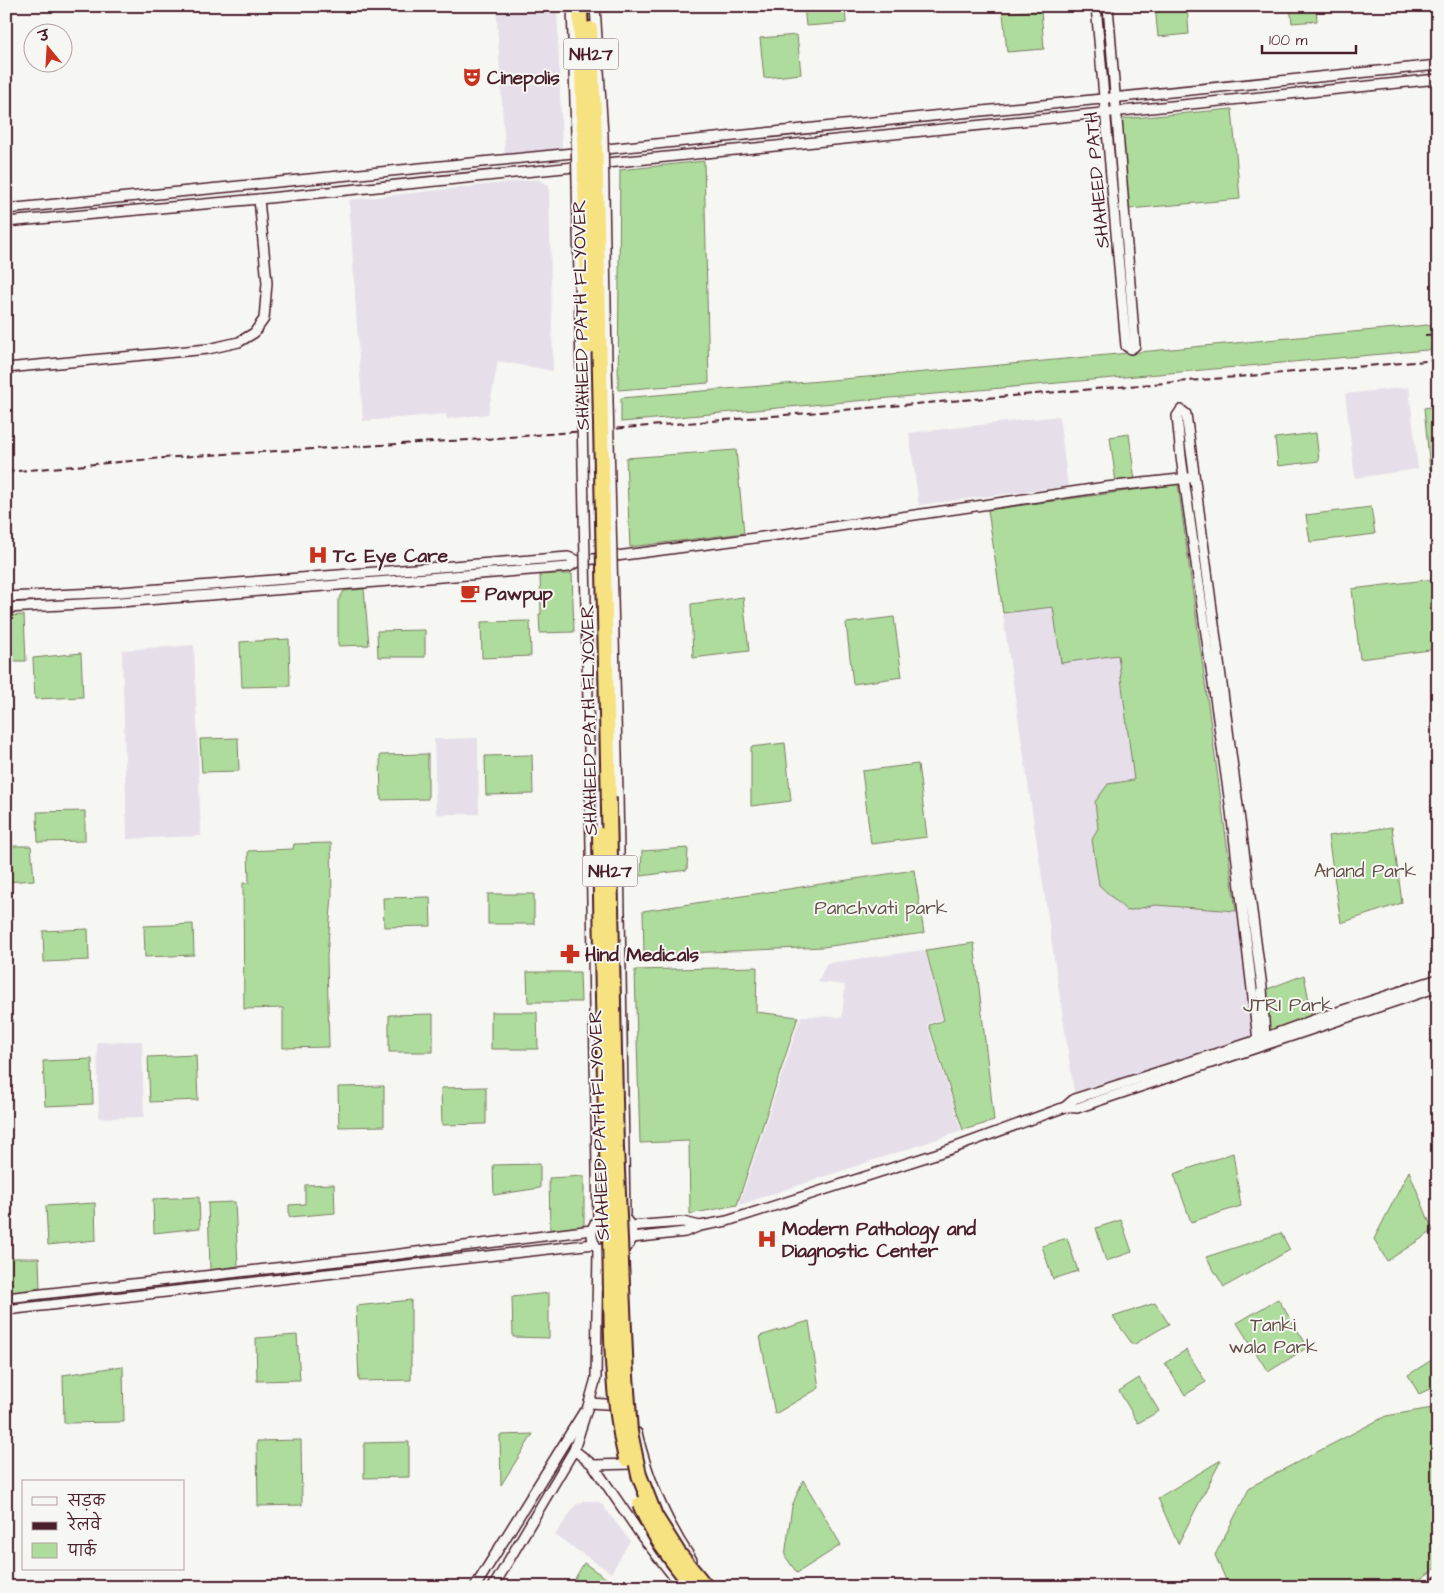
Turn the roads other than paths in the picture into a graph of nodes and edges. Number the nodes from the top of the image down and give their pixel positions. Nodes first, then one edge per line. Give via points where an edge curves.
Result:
1 (572, 6) edge
2 (580, 6) edge
3 (589, 6) edge
4 (595, 6) edge
5 (1096, 6) edge
6 (1108, 6) edge
7 (1438, 65) edge
8 (1438, 79) edge
9 (1115, 98) junction
10 (1105, 100) junction
11 (588, 102) junction
12 (1116, 111) junction
13 (1106, 112) junction
14 (589, 135) junction
15 (477, 162) junction
16 (478, 177) junction
17 (259, 199) junction
18 (6, 208) edge
19 (6, 222) edge
20 (6, 368) edge
21 (1184, 477) junction
22 (1195, 478) junction
23 (578, 561) junction
24 (6, 597) edge
25 (6, 608) edge
26 (1438, 979) edge
27 (1438, 986) edge
28 (1262, 1041) junction
29 (598, 1220) junction
30 (628, 1223) junction
31 (700, 1226) junction
32 (592, 1230) junction
33 (632, 1238) junction
34 (596, 1246) junction
35 (626, 1248) junction
36 (6, 1298) edge
37 (6, 1310) edge
38 (589, 1403) junction
39 (634, 1405) junction
40 (574, 1450) junction
41 (644, 1464) junction
42 (594, 1465) junction
43 (475, 1587) edge
44 (493, 1587) edge
45 (682, 1587) edge
46 (693, 1587) edge
47 (706, 1587) edge
48 (713, 1587) edge

1 - 14 street
2 - 11 highway, NH27
3 - 11 highway, NH27
4 - 14 street
5 - 10 street, SHAHEED PATH
6 - 9 street
7 - 9 street
8 - 12 street
9 - 10 street
9 - 12 street
10 - 13 street, SHAHEED PATH
10 - 15 street
11 - 14 highway, SHAHEED PATH FLYOVER / NH27
12 - 13 street
12 - 13 street, SHAHEED PATH via 1135,346 1131,349 1126,346
13 - 16 street
14 - 29 street, bridge via 590,795
14 - 30 street, bridge via 606,352
14 - 46 highway, SHAHEED PATH FLYOVER / NH27, bridge via 605,1086 614,1362 620,1432 630,1478 647,1522 670,1559
14 - 47 highway, SHAHEED PATH FLYOVER / NH27, bridge via 616,1148 629,1422 638,1474 655,1516 679,1554
15 - 16 street
15 - 18 street
16 - 17 street
17 - 19 street
17 - 20 street via 267,283 264,319 254,333 239,342 208,349
21 - 22 street
21 - 22 street via 1177,416 1181,410 1186,414
21 - 23 street
21 - 28 street
22 - 28 street via 1262,987
23 - 24 street via 568,557 120,592
23 - 25 street via 569,567 549,569
26 - 28 street via 1310,1021
27 - 28 street
28 - 31 street via 1077,1108 1065,1107 948,1150 727,1221
29 - 30 street via 608,1214
29 - 32 street
30 - 31 street via 683,1222
30 - 33 street
31 - 33 street via 684,1232
32 - 34 street
32 - 36 street
33 - 35 street
34 - 35 street via 613,1254
34 - 37 street
34 - 38 street via 596,1378
35 - 39 street
38 - 39 street
38 - 40 street
38 - 43 street
39 - 41 street
40 - 42 street
40 - 44 street
41 - 42 street
41 - 48 street via 676,1537
42 - 45 street

